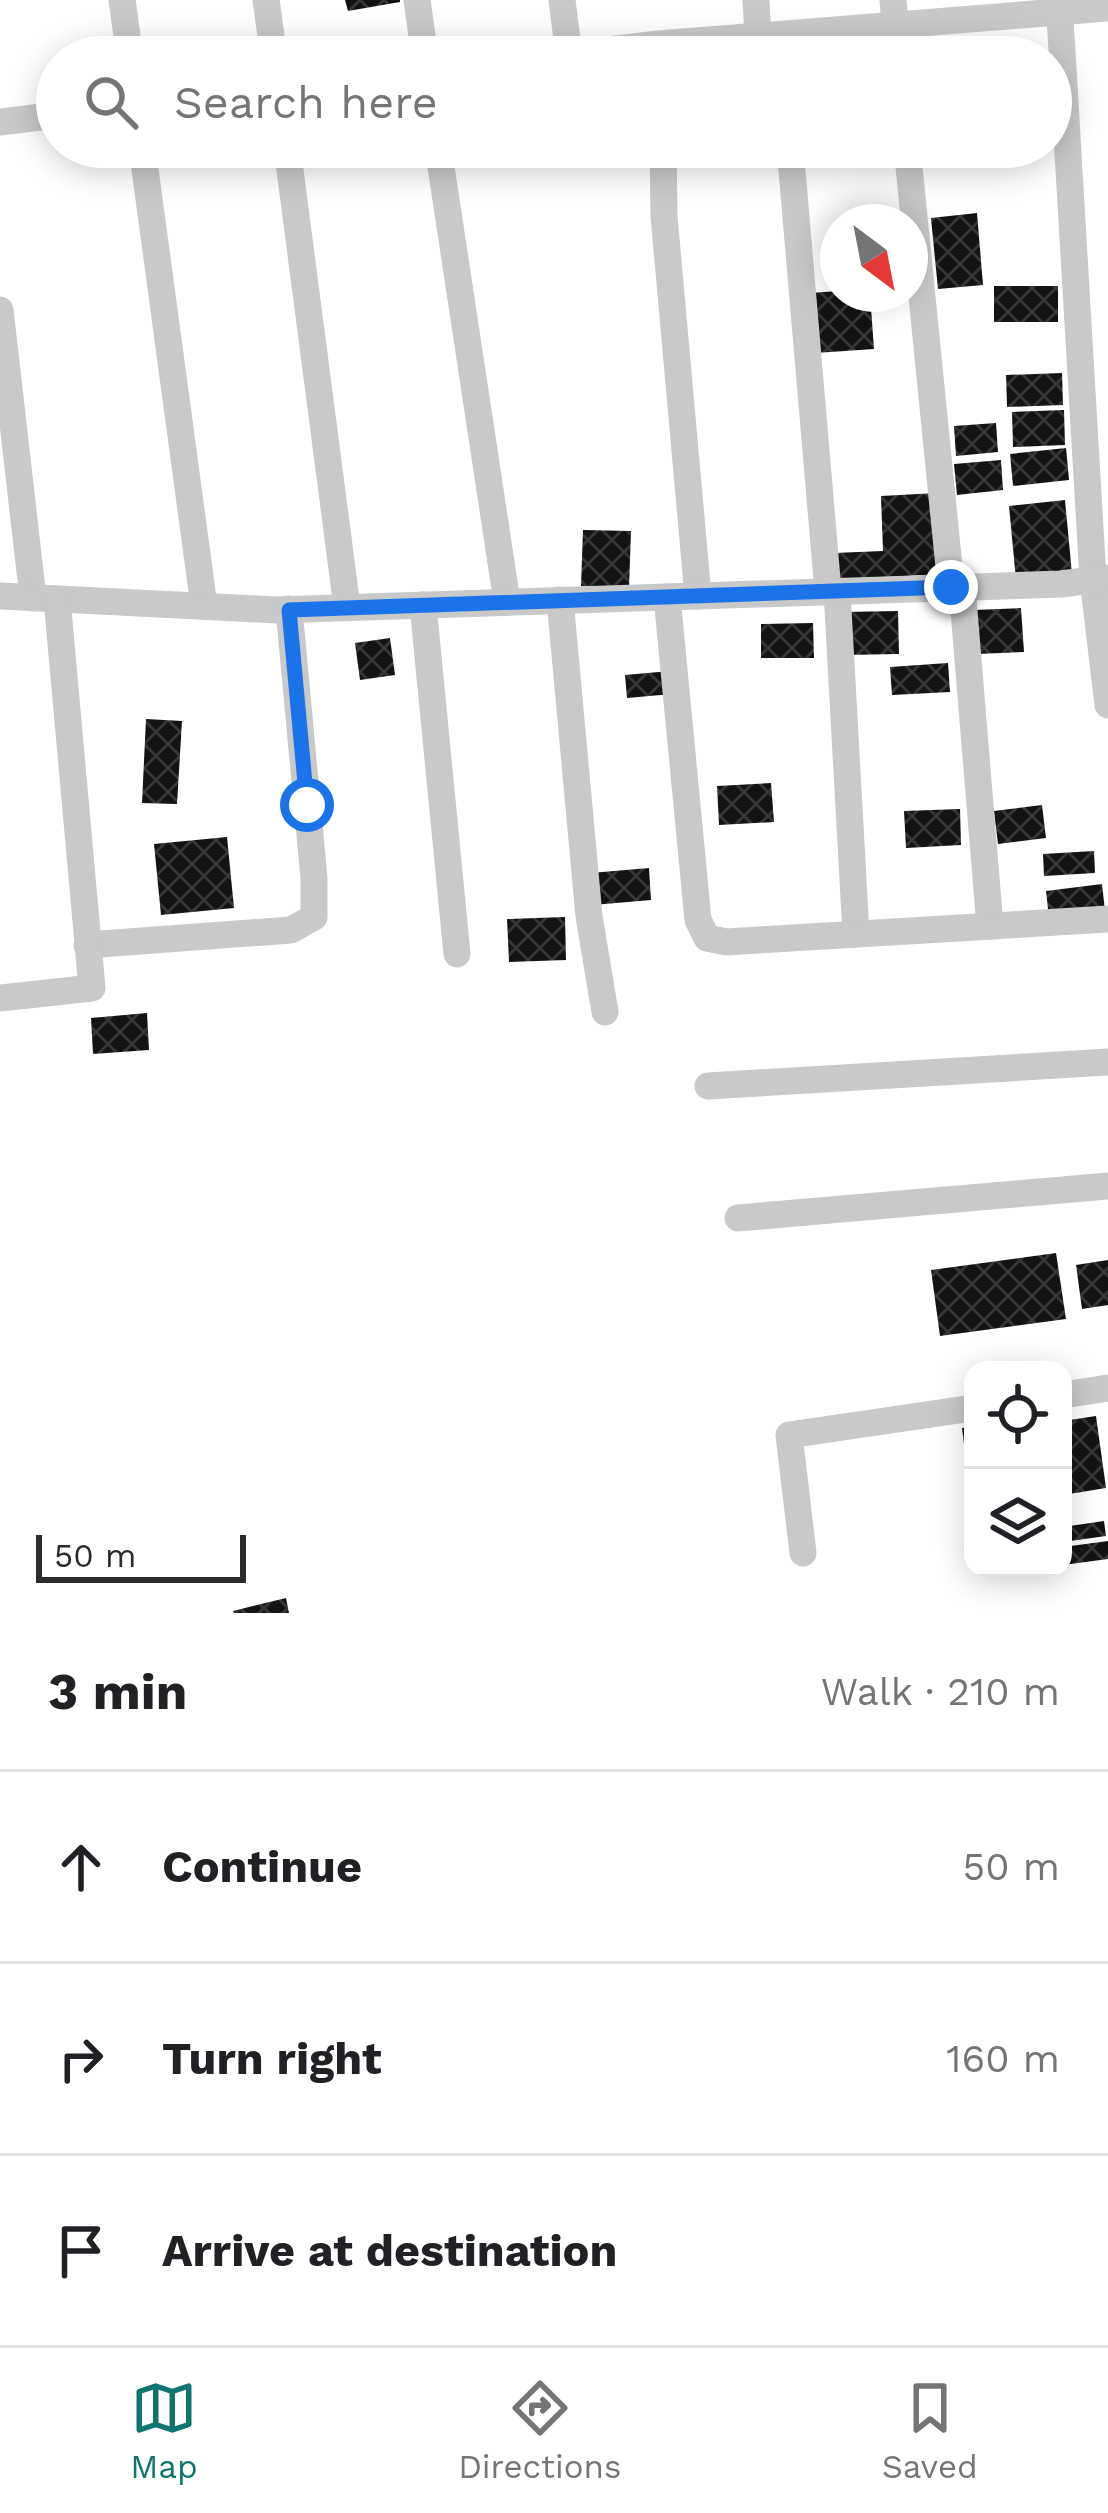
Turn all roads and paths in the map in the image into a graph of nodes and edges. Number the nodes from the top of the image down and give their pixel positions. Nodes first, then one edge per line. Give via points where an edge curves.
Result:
1 (122, 0) edge
2 (266, 0) edge
3 (417, 0) edge
4 (562, 0) edge
5 (756, 0) edge
6 (1061, 6) edge
7 (1108, 8) edge
8 (894, 13) edge
9 (127, 36) edge
10 (271, 36) edge
11 (422, 36) edge
12 (560, 36) edge
13 (770, 36) edge
14 (801, 36) edge
15 (1064, 36) edge
16 (36, 118) edge
17 (0, 122) edge
18 (1072, 132) edge
19 (145, 168) edge
20 (290, 168) edge
21 (441, 168) edge
22 (663, 168) edge
23 (792, 168) edge
24 (909, 168) edge
25 (0, 310) edge
26 (1096, 407) edge
27 (1101, 579) edge
28 (957, 587) junction
29 (832, 591) junction
30 (0, 596) edge
31 (698, 596) junction
32 (667, 597) junction
33 (45, 598) junction
34 (560, 600) junction
35 (507, 602) junction
36 (423, 605) junction
37 (205, 606) junction
38 (347, 607) junction
39 (289, 610) junction
40 (1108, 705) edge
41 (1108, 919) edge
42 (990, 926) junction
43 (856, 934) junction
44 (87, 945) junction
45 (457, 954) dead end
46 (0, 998) edge
47 (605, 1012) dead end
48 (1108, 1062) edge
49 (708, 1086) dead end
50 (1108, 1186) edge
51 (738, 1218) dead end
52 (1108, 1388) edge
53 (1072, 1394) edge
54 (964, 1409) edge
55 (803, 1553) dead end

1 - 9 street
2 - 10 street
3 - 11 street
4 - 12 street
5 - 13 street
6 - 7 street
6 - 8 street via 1011,19
6 - 15 street
8 - 14 street
16 - 17 street
18 - 26 street
19 - 37 street
20 - 38 street
21 - 35 street
22 - 31 street
23 - 29 street
24 - 28 street
25 - 33 street
26 - 27 street
27 - 28 street
27 - 40 street
28 - 29 street
28 - 42 street
29 - 31 street
29 - 43 street
30 - 33 street
31 - 32 street
32 - 34 street
32 - 43 street via 698,920 707,938
33 - 37 street
33 - 44 street
34 - 35 street
34 - 47 street
35 - 36 street
36 - 38 street
36 - 45 street
37 - 39 street
38 - 39 street
39 - 44 street via 314,917 292,930
41 - 42 street
42 - 43 street
44 - 46 street via 92,988
48 - 49 street
50 - 51 street
52 - 53 street
54 - 55 street via 789,1435

